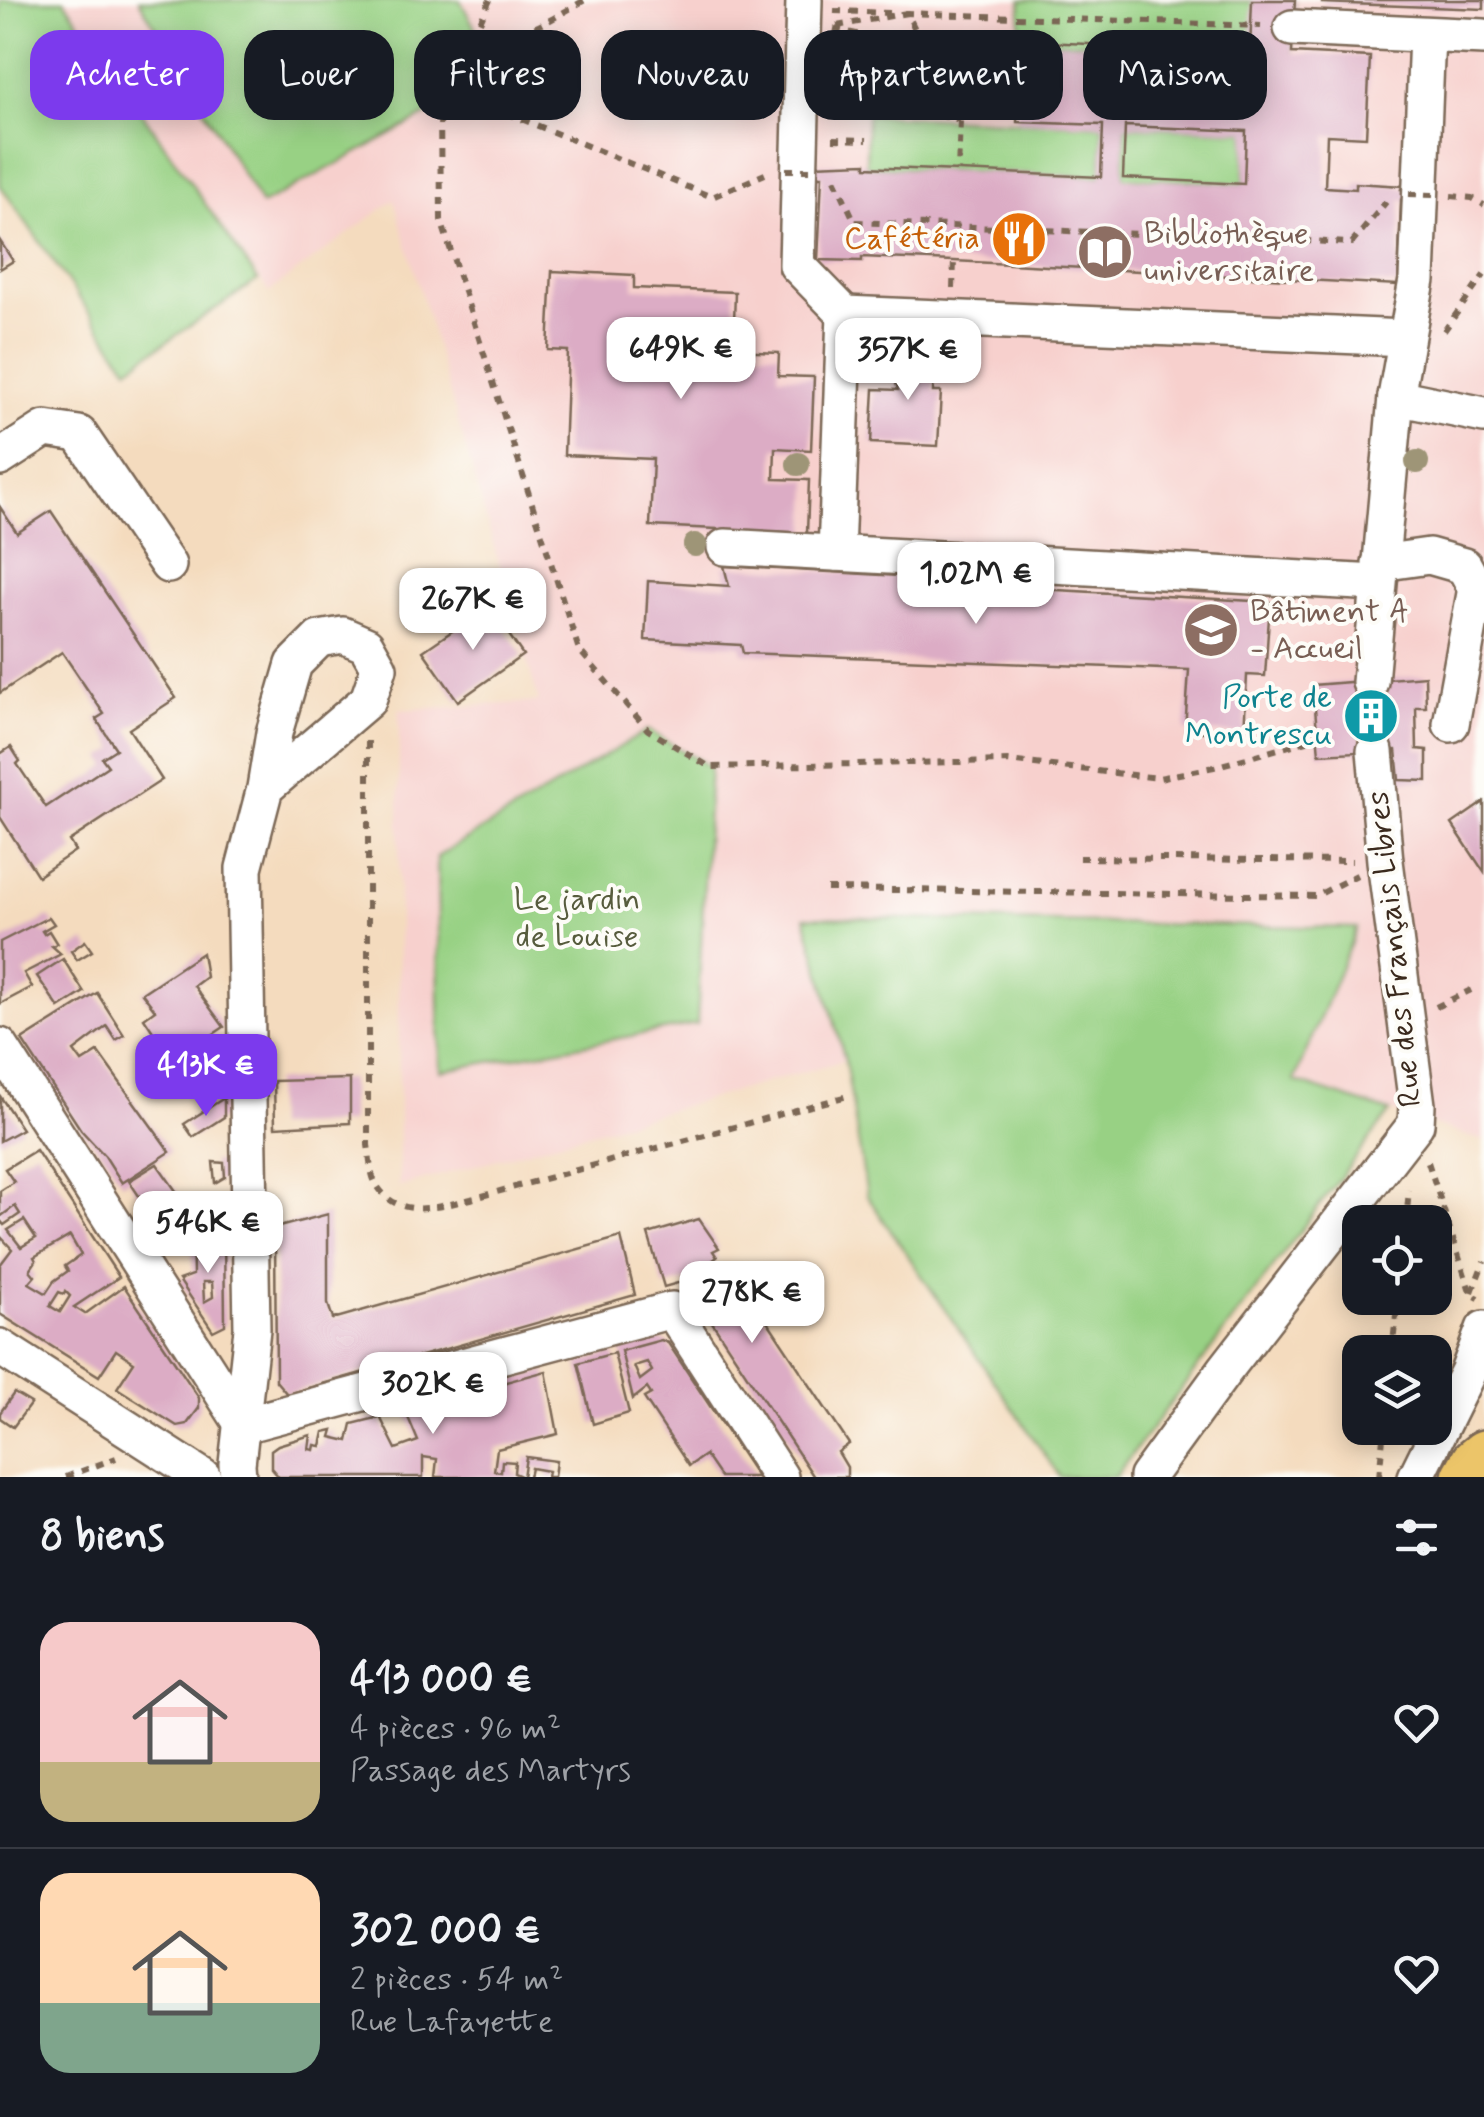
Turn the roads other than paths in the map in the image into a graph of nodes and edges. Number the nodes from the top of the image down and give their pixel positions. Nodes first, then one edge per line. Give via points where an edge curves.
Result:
1 (804, 5) edge
2 (1292, 28) road end
3 (1427, 35) junction
4 (1484, 37) edge
5 (844, 314) junction
6 (1406, 338) junction
7 (1396, 397) junction
8 (1484, 415) edge
9 (0, 458) edge
10 (725, 548) dead end
11 (836, 553) junction
12 (168, 565) dead end
13 (1378, 573) junction
14 (1370, 682) tunnel mouth
15 (1450, 724) dead end
16 (1374, 751) tunnel mouth
17 (265, 788) junction
18 (0, 1046) edge
19 (1484, 1330) edge
20 (0, 1347) edge
21 (242, 1425) junction
22 (1484, 1453) edge
23 (202, 1477) edge
24 (238, 1477) edge
25 (780, 1477) edge
26 (1147, 1477) edge
27 (1416, 1477) edge
28 (1465, 1477) edge

1 - 5 street via 797,264
2 - 3 street
3 - 4 street
3 - 6 street via 1417,280
5 - 6 street
5 - 11 street
6 - 7 street
7 - 8 street
7 - 13 street
9 - 12 street via 45,429 79,434
10 - 11 street
11 - 13 street
13 - 14 street
13 - 15 street via 1429,556 1464,566 1476,588
16 - 26 street, Rue des Français Libres via 1416,1124
17 - 17 street via 368,700 379,668 366,645 343,635 319,639 294,664
17 - 21 street via 244,868 252,1329
18 - 21 street
19 - 27 street
20 - 23 street
21 - 24 street
21 - 25 street via 672,1310
22 - 28 main road

